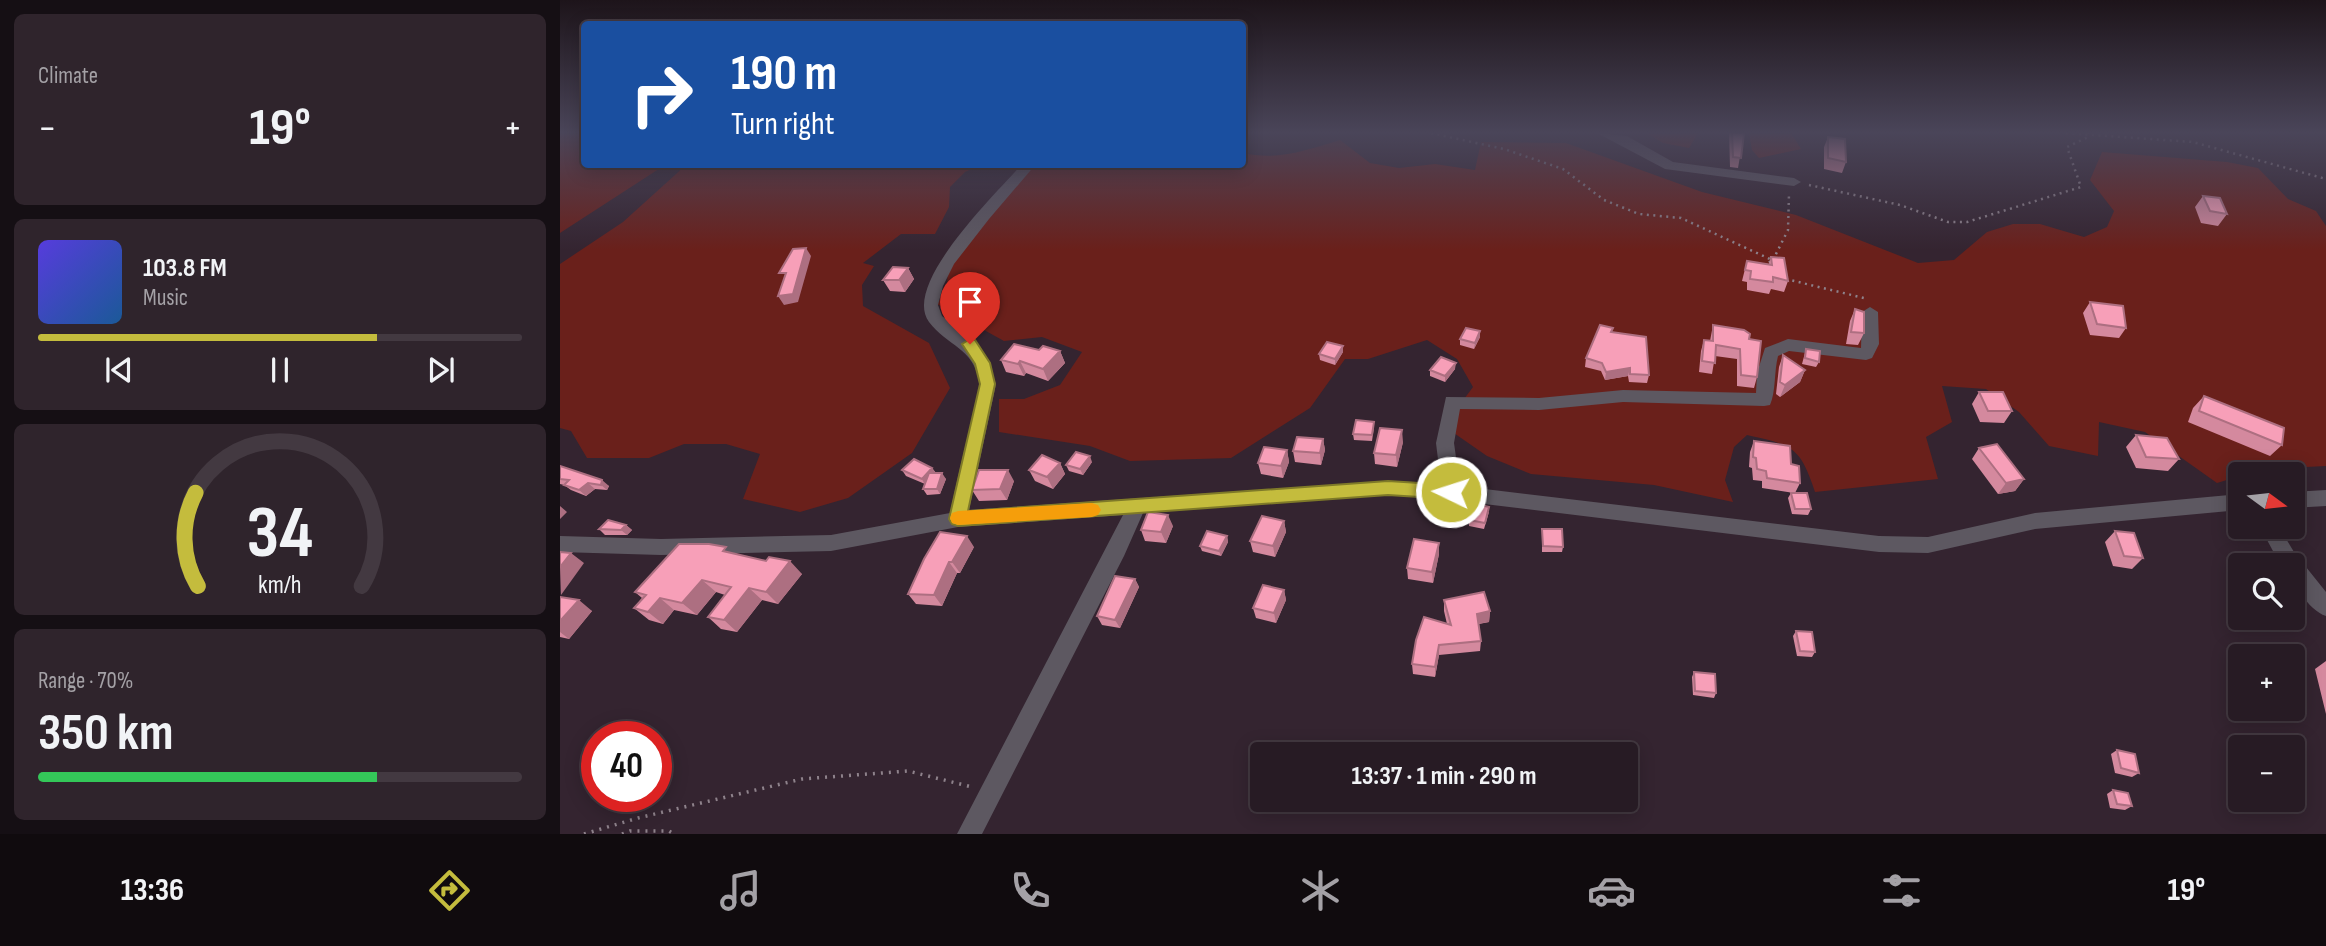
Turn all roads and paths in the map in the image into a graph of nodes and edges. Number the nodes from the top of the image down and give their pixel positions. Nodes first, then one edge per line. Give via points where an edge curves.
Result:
1 (1023, 172) edge
2 (1567, 172) edge
3 (1717, 172) edge
4 (2076, 172) edge
5 (2298, 172) edge
6 (2326, 180) edge
7 (1794, 182) junction
8 (1772, 260) junction
9 (1764, 266) edge
10 (1782, 278) edge
11 (1870, 312) joint
12 (1451, 492) junction
13 (2326, 498) edge
14 (2305, 499) edge
15 (2228, 503) edge
16 (1136, 507) junction
17 (958, 519) junction
18 (2276, 539) edge
19 (560, 544) edge
20 (2326, 607) edge
21 (992, 792) junction
22 (584, 834) edge
23 (622, 834) edge
24 (674, 834) edge
25 (969, 834) edge

1 - 17 street via 962,242 937,280 929,303 933,317 970,344 983,363 988,384
2 - 8 path via 1604,200 1639,214 1681,218
3 - 7 street
4 - 7 path via 2081,187 1967,222 1948,222 1900,205
5 - 6 path
7 - 8 path via 1787,209 1788,230
8 - 9 path
10 - 11 path via 1872,300
11 - 12 street via 1871,344 1866,354 1788,345 1771,352 1763,400 1623,396 1539,404 1452,402 1445,443
12 - 15 street via 1879,544 1928,545 2035,521
12 - 16 street via 1388,488
13 - 14 street
16 - 17 street
16 - 21 street
17 - 19 street via 831,543
18 - 20 street
21 - 22 path via 908,771 802,779
21 - 25 street
23 - 24 path

